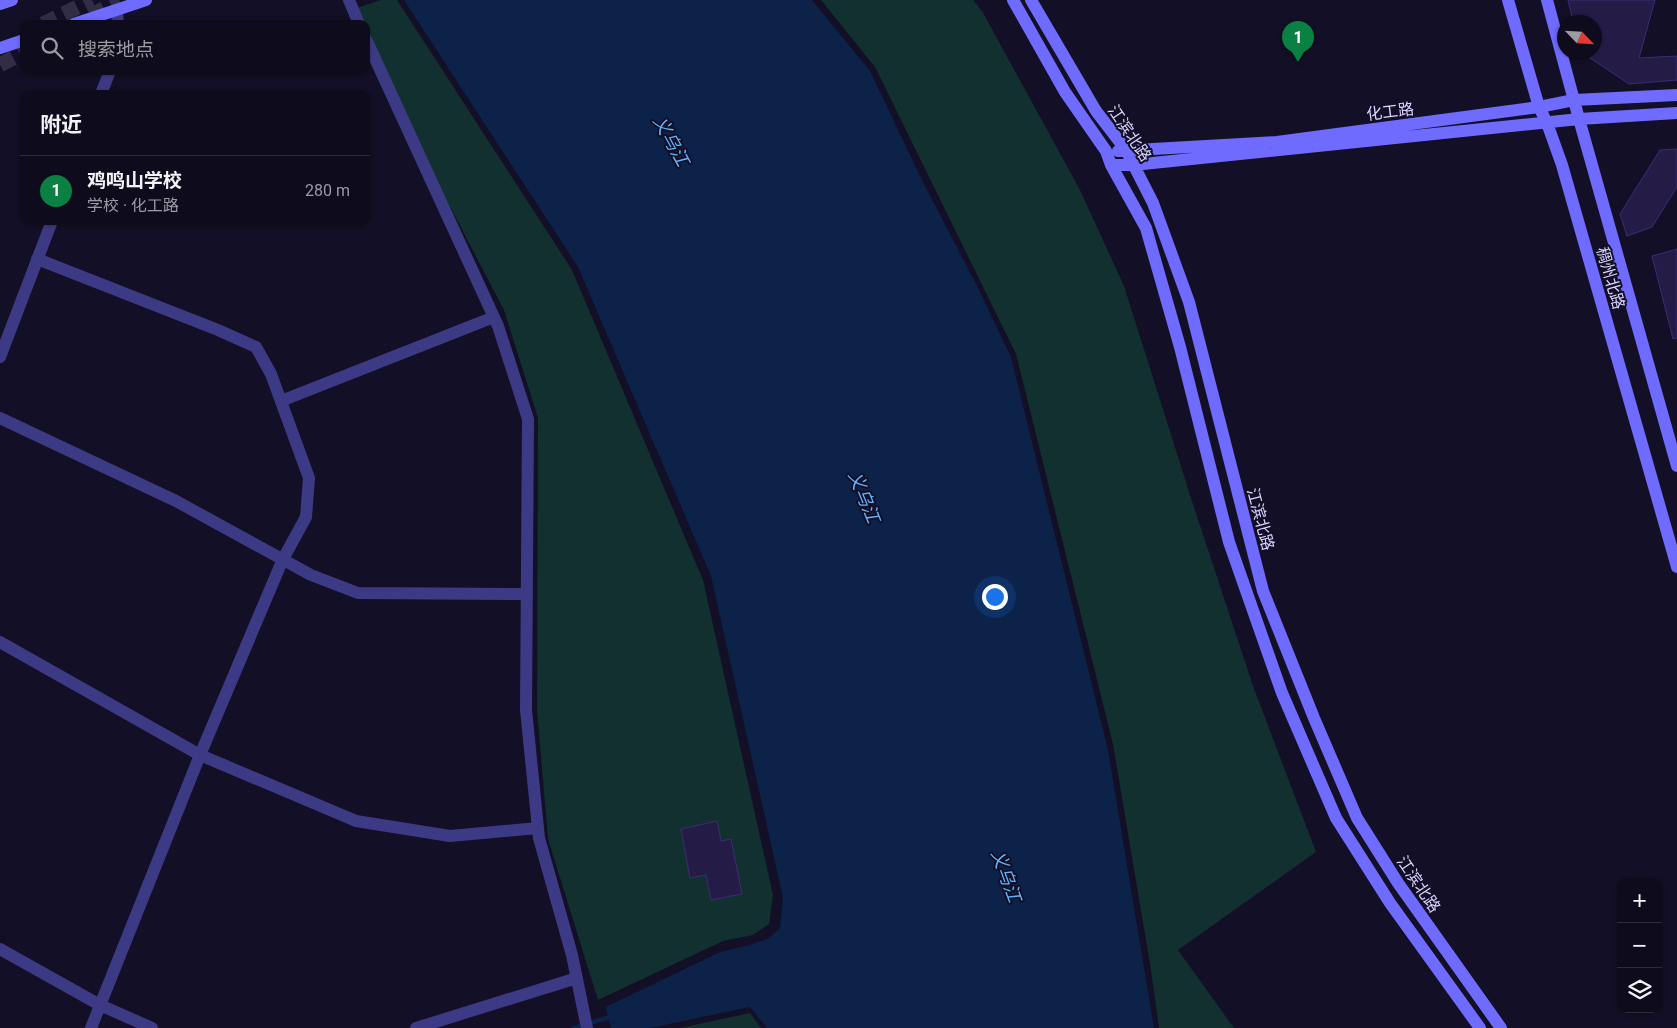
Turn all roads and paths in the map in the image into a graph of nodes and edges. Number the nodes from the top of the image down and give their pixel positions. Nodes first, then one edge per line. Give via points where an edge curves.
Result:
1 (12, 0) edge
2 (146, 0) edge
3 (348, 0) edge
4 (1013, 0) edge
5 (1032, 0) edge
6 (1508, 0) edge
7 (1548, 0) edge
8 (0, 4) edge
9 (117, 10) junction
10 (86, 20) edge
11 (118, 20) edge
12 (357, 20) edge
13 (20, 41) edge
14 (0, 48) edge
15 (370, 48) edge
16 (108, 75) edge
17 (103, 90) edge
18 (1677, 95) edge
19 (1574, 100) junction
20 (1539, 107) junction
21 (1677, 113) edge
22 (1579, 119) junction
23 (1548, 123) junction
24 (1126, 150) junction
25 (1106, 152) junction
26 (1111, 165) junction
27 (1133, 165) junction
28 (50, 225) edge
29 (37, 259) junction
30 (494, 317) junction
31 (0, 358) edge
32 (281, 401) junction
33 (0, 418) edge
34 (1677, 466) edge
35 (283, 559) junction
36 (1677, 567) edge
37 (527, 594) junction
38 (0, 642) edge
39 (200, 755) junction
40 (538, 828) junction
41 (0, 949) edge
42 (577, 978) junction
43 (100, 1005) junction
44 (91, 1028) edge
45 (152, 1028) edge
46 (416, 1028) edge
47 (587, 1028) edge
48 (1480, 1028) edge
49 (1501, 1028) edge

1 - 8 main road
2 - 9 main road
3 - 12 street
4 - 25 main road, 江滨北路 via 1066,92
5 - 24 main road, 江滨北路 via 1096,111
6 - 20 main road, 稠州北路
7 - 19 main road, 稠州北路
9 - 10 main road
9 - 11 street
13 - 14 main road
15 - 30 street
16 - 17 street
18 - 19 main road, 化工路
19 - 20 main road, 化工路
19 - 22 main road, 稠州北路
20 - 23 main road, 稠州北路
20 - 24 main road, 化工路 via 1277,142
21 - 22 main road, 化工路
22 - 23 main road, 化工路
22 - 34 main road, 稠州北路
23 - 27 main road, 化工路
23 - 36 main road, 稠州北路
24 - 25 main road, 化工路
24 - 27 main road, 江滨北路
25 - 26 main road, 江滨北路
26 - 27 main road, 化工路
26 - 48 main road, 江滨北路 via 1146,228 1229,542 1286,702 1336,818 1390,903
27 - 49 main road, 江滨北路 via 1153,203 1189,302 1263,591 1318,727 1357,818 1398,883
28 - 29 street
29 - 31 street
29 - 32 street via 256,347
30 - 32 street
30 - 37 street via 528,419
32 - 35 street via 309,478 306,516
33 - 35 street via 176,501
35 - 37 street via 311,575 358,593
35 - 39 street
37 - 40 street via 526,710
38 - 39 street
39 - 40 street via 356,820 450,836
39 - 43 street
40 - 42 street
41 - 43 street
42 - 46 street
42 - 47 street
43 - 44 street
43 - 45 street

